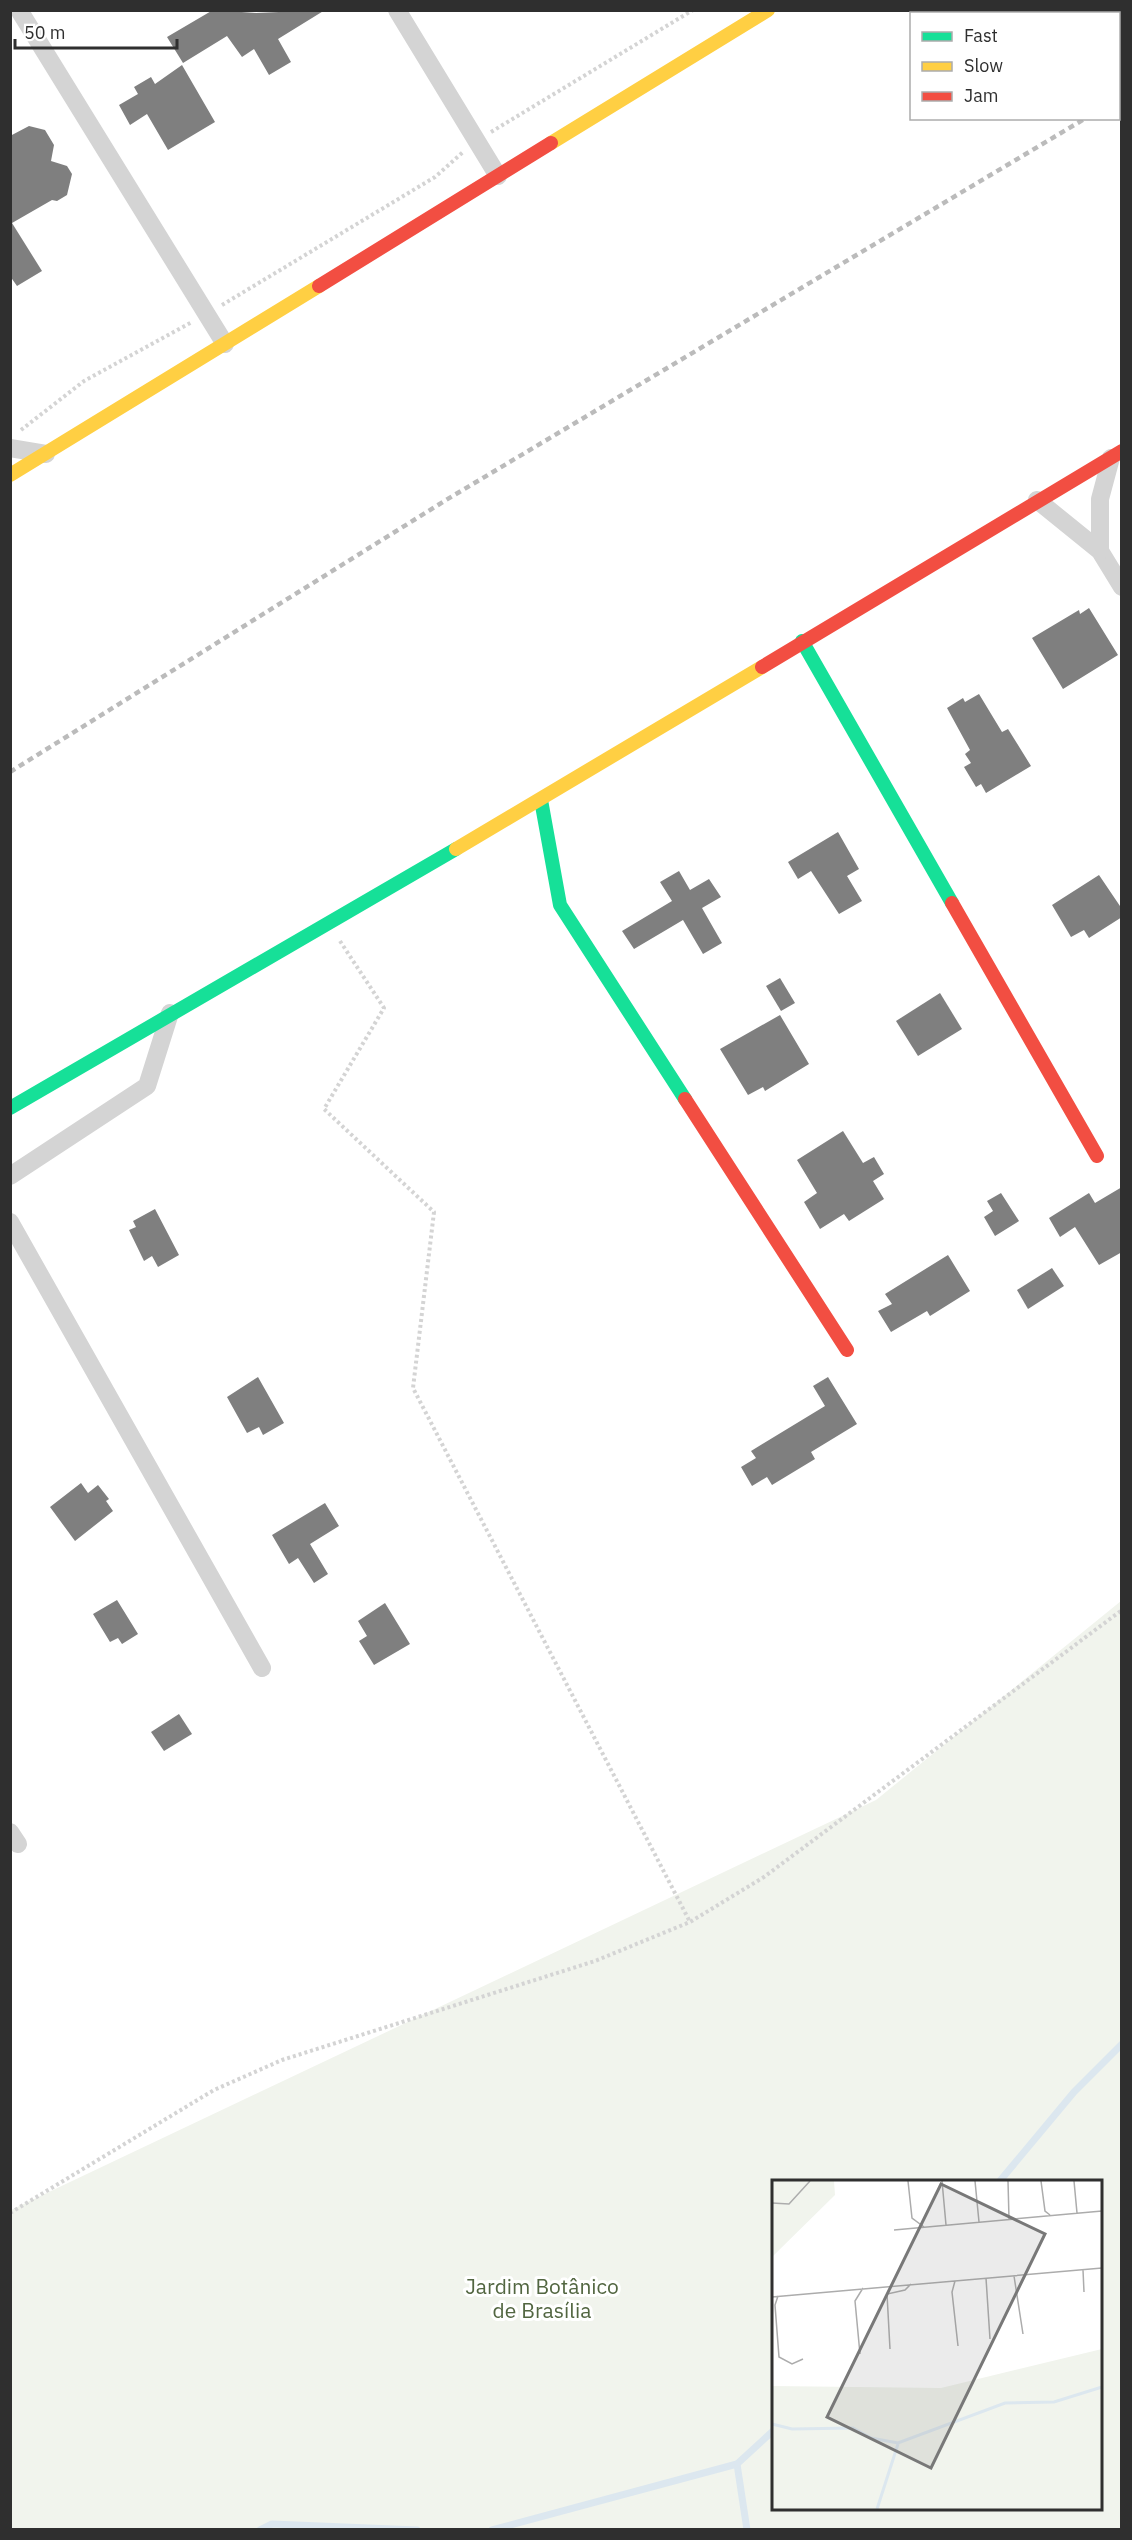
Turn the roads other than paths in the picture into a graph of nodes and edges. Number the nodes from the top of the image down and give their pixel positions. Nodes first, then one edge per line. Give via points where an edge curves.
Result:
1 (19, 10) edge
2 (397, 10) edge
3 (760, 13) edge
4 (498, 176) junction
5 (225, 344) junction
6 (10, 448) edge
7 (46, 454) junction
8 (1116, 454) edge
9 (10, 475) edge
10 (1037, 500) junction
11 (1100, 551) junction
12 (1122, 587) edge
13 (802, 641) junction
14 (541, 800) junction
15 (170, 1013) junction
16 (10, 1108) edge
17 (1097, 1156) dead end
18 (10, 1176) edge
19 (10, 1222) edge
20 (847, 1350) dead end
21 (262, 1668) dead end

1 - 5 street
2 - 4 street
3 - 4 street
4 - 5 street
5 - 7 street
6 - 7 street
7 - 9 street
8 - 10 street
8 - 11 street via 1100,498
10 - 11 street
10 - 13 street
11 - 12 street
13 - 14 street
13 - 17 street
14 - 15 street
14 - 20 street via 560,905
15 - 16 street
15 - 18 street via 147,1086
19 - 21 street

